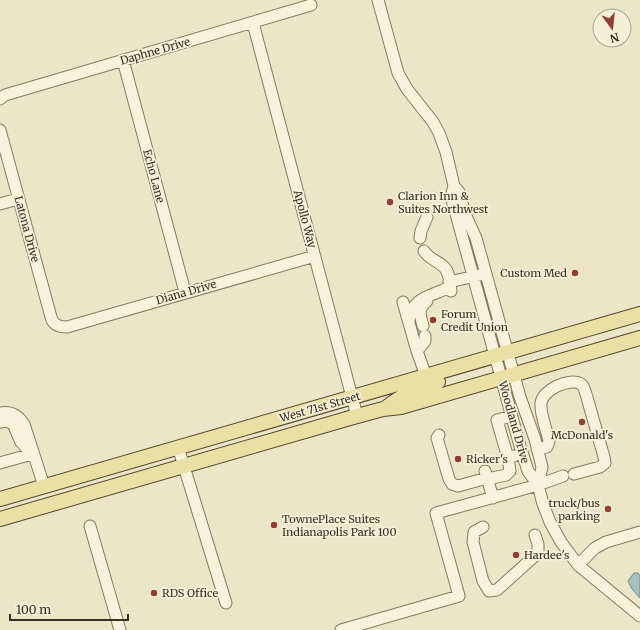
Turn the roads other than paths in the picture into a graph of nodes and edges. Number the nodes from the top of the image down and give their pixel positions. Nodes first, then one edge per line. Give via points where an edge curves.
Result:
1 (378, 0) edge
2 (311, 5) dead end
3 (253, 23) junction
4 (123, 60) junction
5 (0, 99) edge
6 (0, 130) edge
7 (454, 186) junction
8 (18, 199) junction
9 (0, 204) edge
10 (427, 217) dead end
11 (420, 238) dead end
12 (424, 251) dead end
13 (315, 256) junction
14 (485, 274) junction
15 (472, 277) junction
16 (450, 287) junction
17 (185, 292) junction
18 (433, 295) junction
19 (403, 302) dead end
20 (640, 314) edge
21 (57, 325) joint
22 (419, 335) junction
23 (640, 338) edge
24 (500, 357) junction
25 (426, 376) junction
26 (507, 376) junction
27 (352, 397) junction
28 (383, 409) junction
29 (0, 413) edge
30 (296, 414) junction
31 (357, 416) junction
32 (511, 416) junction
33 (0, 418) edge
34 (0, 422) edge
35 (0, 425) edge
36 (439, 435) dead end
37 (255, 446) junction
38 (178, 447) junction
39 (26, 448) junction
40 (537, 449) junction
41 (522, 454) junction
42 (508, 458) junction
43 (0, 463) edge
44 (184, 466) junction
45 (486, 474) junction
46 (574, 474) dead end
47 (563, 476) dead end
48 (538, 485) junction
49 (44, 486) junction
50 (493, 498) junction
51 (0, 499) edge
52 (0, 519) edge
53 (90, 526) dead end
54 (483, 526) dead end
55 (640, 532) edge
56 (535, 535) dead end
57 (578, 565) junction
58 (226, 603) dead end
59 (640, 616) edge
60 (120, 630) edge
61 (341, 630) edge

1 - 7 street via 398,73 406,89 439,133
2 - 3 street, Daphne Drive
3 - 4 street, Daphne Drive
3 - 13 street, Apollo Way
4 - 5 street, Daphne Drive via 5,95
4 - 17 street, Echo Lane
6 - 8 street, Latona Drive
7 - 14 street via 459,192 476,238
7 - 15 street via 451,196
8 - 9 street
8 - 21 street, Latona Drive via 51,317
10 - 11 street
12 - 16 street via 428,257 444,267
13 - 17 street, Diana Drive
13 - 27 street, Apollo Way
14 - 15 street
14 - 24 street
15 - 16 street
15 - 24 street
16 - 18 street
17 - 21 street, Diana Drive via 67,327
18 - 22 street via 420,309
18 - 22 street via 419,300 411,312
19 - 22 street
20 - 24 main road, West 71st Street
22 - 25 street
23 - 26 main road, West 71st Street
24 - 25 main road, West 71st Street
24 - 26 street, Woodland Drive
24 - 28 main road via 474,372 421,387 398,398
25 - 27 main road, West 71st Street
26 - 28 main road, West 71st Street via 401,407
26 - 32 street, Woodland Drive
26 - 40 street, Woodland Drive via 520,397
27 - 30 main road, West 71st Street
27 - 31 street, Apollo Way
27 - 37 main road via 344,408 293,425
28 - 31 main road, West 71st Street
29 - 39 street via 8,412 21,420 26,429
30 - 38 main road, West 71st Street
30 - 44 main road via 263,433 193,455 185,461
31 - 37 main road, West 71st Street
32 - 41 street, Woodland Drive
32 - 42 street via 493,420
33 - 39 street via 9,417 19,424
34 - 39 street via 14,424
35 - 39 street via 10,426
36 - 45 street via 437,438 452,484 458,486
37 - 44 main road, West 71st Street
38 - 44 street
38 - 49 main road, West 71st Street
39 - 43 street
39 - 49 street
40 - 46 street via 547,446 550,441 541,409 542,398 546,392 574,382 581,384 602,448 599,457
40 - 48 street, Woodland Drive via 542,467
41 - 42 street
41 - 48 street, Woodland Drive via 528,472
42 - 45 street via 510,471 506,474 492,478
44 - 52 main road, West 71st Street
44 - 58 street
45 - 50 street
47 - 48 street
48 - 50 street
48 - 57 street, Woodland Drive via 545,512 565,548
49 - 51 main road, West 71st Street
50 - 61 street via 436,513 459,596
53 - 60 street
54 - 56 street via 474,532 473,542 482,582 489,591 497,590 538,553
55 - 57 street via 606,542 595,548
57 - 59 street, Woodland Drive

